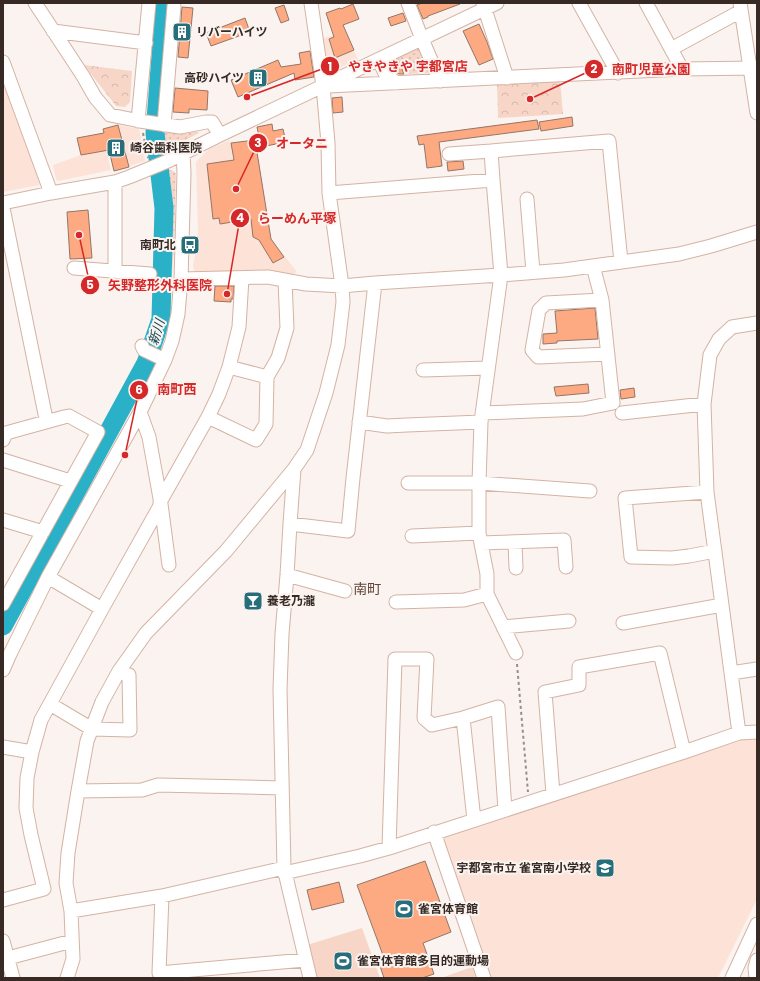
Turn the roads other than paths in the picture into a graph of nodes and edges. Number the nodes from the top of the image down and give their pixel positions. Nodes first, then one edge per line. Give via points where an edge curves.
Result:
1 (35, 3) edge
2 (149, 3) edge
3 (311, 3) edge
4 (408, 3) edge
5 (497, 3) edge
6 (579, 3) edge
7 (646, 3) edge
8 (174, 6) dead end
9 (484, 6) edge
10 (741, 7) edge
11 (53, 31) junction
12 (422, 39) junction
13 (146, 43) junction
14 (671, 49) junction
15 (386, 56) junction
16 (3, 62) edge
17 (754, 68) edge
18 (682, 69) junction
19 (618, 73) junction
20 (507, 78) junction
21 (440, 81) junction
22 (397, 83) junction
23 (323, 86) junction
24 (757, 113) edge
25 (140, 121) junction
26 (162, 124) junction
27 (220, 135) junction
28 (491, 151) junction
29 (183, 153) junction
30 (449, 154) dead end
31 (493, 180) junction
32 (115, 182) junction
33 (51, 192) junction
34 (328, 193) junction
35 (527, 199) dead end
36 (3, 203) edge
37 (3, 208) edge
38 (757, 232) edge
39 (622, 262) junction
40 (593, 266) junction
41 (74, 268) dead end
42 (115, 271) junction
43 (533, 272) junction
44 (150, 274) dead end
45 (501, 275) junction
46 (242, 278) junction
47 (180, 279) junction
48 (285, 281) junction
49 (375, 283) junction
50 (342, 286) junction
51 (602, 300) junction
52 (757, 323) edge
53 (608, 354) junction
54 (229, 367) junction
55 (488, 368) junction
56 (423, 370) dead end
57 (267, 378) junction
58 (704, 404) junction
59 (140, 412) junction
60 (622, 413) dead end
61 (45, 414) dead end
62 (208, 417) junction
63 (481, 418) junction
64 (359, 422) junction
65 (3, 440) edge
66 (3, 460) edge
67 (294, 469) junction
68 (70, 481) junction
69 (408, 483) dead end
70 (479, 483) junction
71 (590, 491) dead end
72 (707, 492) junction
73 (161, 503) junction
74 (3, 520) edge
75 (290, 524) junction
76 (43, 532) junction
77 (412, 536) dead end
78 (480, 538) junction
79 (515, 542) junction
80 (715, 551) junction
81 (169, 565) dead end
82 (566, 567) dead end
83 (516, 568) dead end
84 (287, 575) junction
85 (48, 577) junction
86 (9, 582) edge
87 (345, 591) dead end
88 (487, 594) junction
89 (396, 602) dead end
90 (3, 604) edge
91 (722, 605) junction
92 (102, 609) junction
93 (569, 621) dead end
94 (623, 623) dead end
95 (503, 627) junction
96 (516, 653) road end
97 (757, 669) edge
98 (3, 670) edge
99 (119, 671) junction
100 (731, 673) junction
101 (50, 704) junction
102 (463, 718) junction
103 (92, 729) junction
104 (757, 732) edge
105 (739, 733) junction
106 (3, 746) edge
107 (32, 752) junction
108 (684, 752) junction
109 (282, 788) junction
110 (78, 792) junction
111 (553, 794) junction
112 (505, 810) junction
113 (474, 820) junction
114 (434, 832) junction
115 (389, 848) junction
116 (284, 870) junction
117 (66, 882) junction
118 (44, 889) junction
119 (162, 896) junction
120 (3, 900) edge
121 (71, 911) junction
122 (757, 924) edge
123 (3, 941) edge
124 (72, 941) junction
125 (8, 958) junction
126 (305, 960) junction
127 (757, 960) edge
128 (13, 978) edge
129 (67, 978) edge
130 (310, 978) edge
131 (484, 978) edge
132 (732, 978) edge
133 (756, 978) edge

1 - 11 street
2 - 13 street
3 - 23 street
4 - 12 street
5 - 9 street
6 - 19 street
7 - 14 street
8 - 26 street
9 - 12 street
9 - 20 street
10 - 14 street
10 - 17 street
11 - 13 street
11 - 25 street via 95,97 110,115
12 - 15 street
12 - 21 street
13 - 25 street
14 - 18 street
15 - 22 street via 382,68 386,75
15 - 23 street
16 - 33 street
17 - 18 street
17 - 24 street
18 - 19 street
19 - 20 street
20 - 21 street
21 - 22 street
22 - 23 street
23 - 27 street
23 - 34 street via 328,142
25 - 26 street
26 - 27 street via 180,127 212,122
27 - 29 street
28 - 30 street
28 - 31 street
28 - 39 street via 609,141
29 - 32 street
29 - 47 street
31 - 34 street
31 - 45 street
32 - 33 street
32 - 42 street
33 - 36 street
34 - 50 street
35 - 43 street
37 - 61 street
38 - 39 street via 679,254
39 - 40 street
40 - 43 street
40 - 51 street
41 - 42 street
42 - 44 street
43 - 45 street
45 - 49 street
45 - 55 street
46 - 47 street
46 - 48 street
46 - 54 street via 239,327
47 - 59 street via 178,314 172,341 151,353
48 - 50 street
48 - 57 street via 287,328 278,358
49 - 50 street
49 - 64 street
50 - 67 street via 343,302 338,345 326,393 307,450
51 - 53 street
51 - 53 street via 546,303 539,310 532,350 538,357
52 - 58 street via 732,328 719,339 710,355
53 - 63 street via 614,402 583,409
54 - 57 street
54 - 62 street
55 - 56 street
55 - 63 street
57 - 62 street via 266,424 256,440
58 - 60 street
58 - 72 street
59 - 73 street via 150,438
59 - 85 street
62 - 73 street
63 - 64 street via 387,426
63 - 70 street
64 - 75 street via 348,532
65 - 68 street via 6,433 64,416 69,416 98,432
66 - 68 street
67 - 75 street
67 - 99 street via 226,551 146,633
68 - 76 street
69 - 70 street
70 - 71 street
70 - 78 street
72 - 80 street
72 - 80 street via 625,498 631,557 672,558
73 - 81 street
73 - 92 street
74 - 76 street
75 - 84 street
76 - 86 street
77 - 78 street
78 - 79 street
78 - 88 street via 487,574
79 - 82 street via 564,540
79 - 83 street
80 - 91 street
84 - 87 street
84 - 109 street via 281,642
85 - 92 street
85 - 98 street
86 - 90 street
88 - 89 street via 464,600
88 - 95 street
91 - 94 street
91 - 100 street
92 - 101 street
93 - 95 street
95 - 96 street
97 - 100 street
99 - 103 street via 102,702
99 - 103 street via 128,675 130,730
100 - 105 street
101 - 103 street
101 - 107 street via 41,720
102 - 112 street via 498,707
102 - 113 street
102 - 115 street via 432,724 424,718 427,659 395,659
103 - 110 street via 87,741
104 - 105 street
105 - 108 street
106 - 107 street
107 - 118 street via 27,778 26,808
108 - 111 street
108 - 111 street via 660,653 579,667 580,685 545,692
109 - 110 street via 158,785 142,790
109 - 116 street
110 - 117 street
111 - 112 street
112 - 113 street
113 - 114 street
114 - 115 street
114 - 131 street
115 - 116 street
116 - 119 street
116 - 126 street
117 - 118 street
117 - 121 street
118 - 120 street
119 - 121 street
119 - 126 street via 160,973
121 - 124 street
122 - 132 street
123 - 125 street
124 - 125 street
124 - 129 street via 73,959
125 - 128 street
126 - 130 street
127 - 133 street

